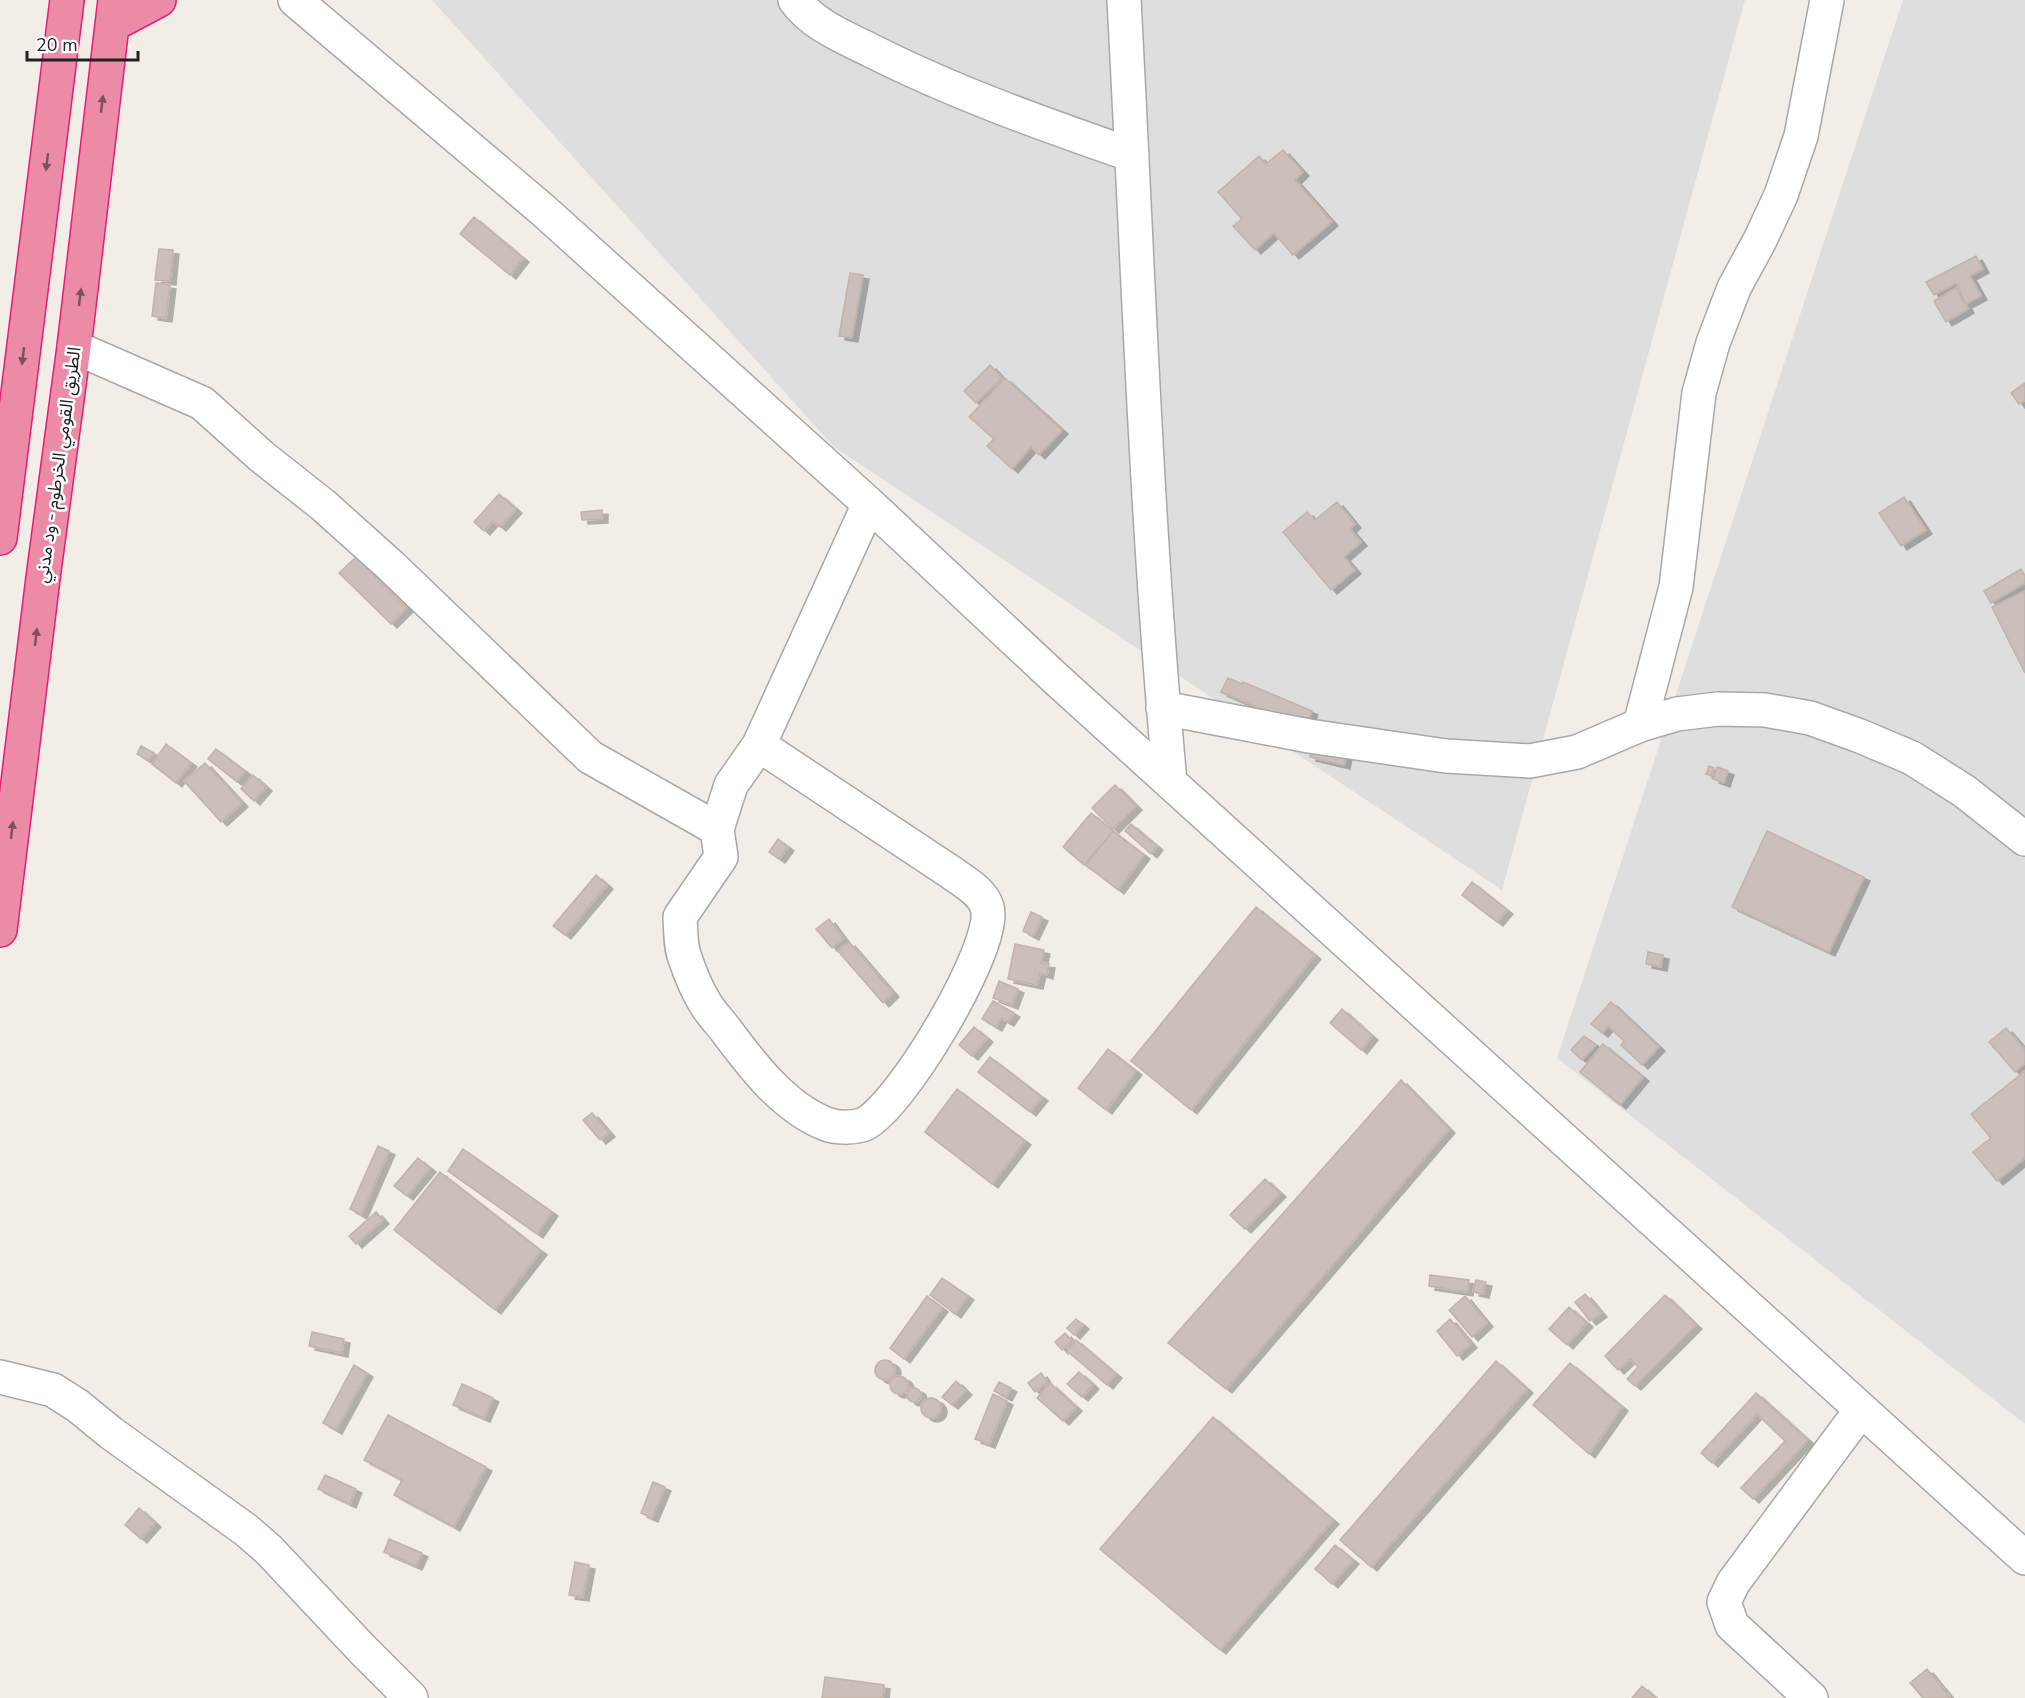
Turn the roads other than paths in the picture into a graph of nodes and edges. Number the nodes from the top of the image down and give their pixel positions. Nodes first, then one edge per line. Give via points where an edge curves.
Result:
1 (67, 0) edge
2 (159, 0) edge
3 (295, 0) edge
4 (795, 0) edge
5 (1124, 0) edge
6 (1827, 0) edge
7 (113, 12) edge
8 (1132, 155) junction
9 (74, 347) junction
10 (869, 504) junction
11 (0, 538) edge
12 (1163, 708) junction
13 (1640, 725) junction
14 (759, 745) junction
15 (1170, 782) junction
16 (717, 829) junction
17 (2025, 839) edge
18 (0, 930) edge
19 (0, 1377) edge
20 (1861, 1410) junction
21 (2025, 1558) edge
22 (411, 1698) edge
23 (1811, 1698) edge

1 -> 11 highway
2 - 7 highway
3 - 10 street via 544,211
4 - 8 street via 829,29 924,77
5 - 8 street
6 - 13 street via 1801,136 1781,195 1734,288 1700,393 1677,587
9 -> 7 highway, الطريق القومي الخرطوم - ود مدني
8 - 12 street
9 - 16 street via 202,404 391,566 590,757
18 -> 9 highway, الطريق القومي الخرطوم - ود مدني
10 - 14 street
10 - 15 street
12 - 13 street via 1308,736 1446,756 1530,761 1577,752
12 - 15 street
13 - 17 street via 1677,714 1718,709 1765,710 1810,718 1911,758 1964,791
14 - 16 street via 731,785
14 - 16 street via 952,873 981,894 988,908 988,924 960,997 882,1112 864,1124 846,1128 805,1113 744,1054 705,1004 684,956 680,917 721,857
15 - 20 street
19 - 22 street via 53,1390 246,1530
20 - 21 street
20 - 23 street via 1724,1602 1732,1625

